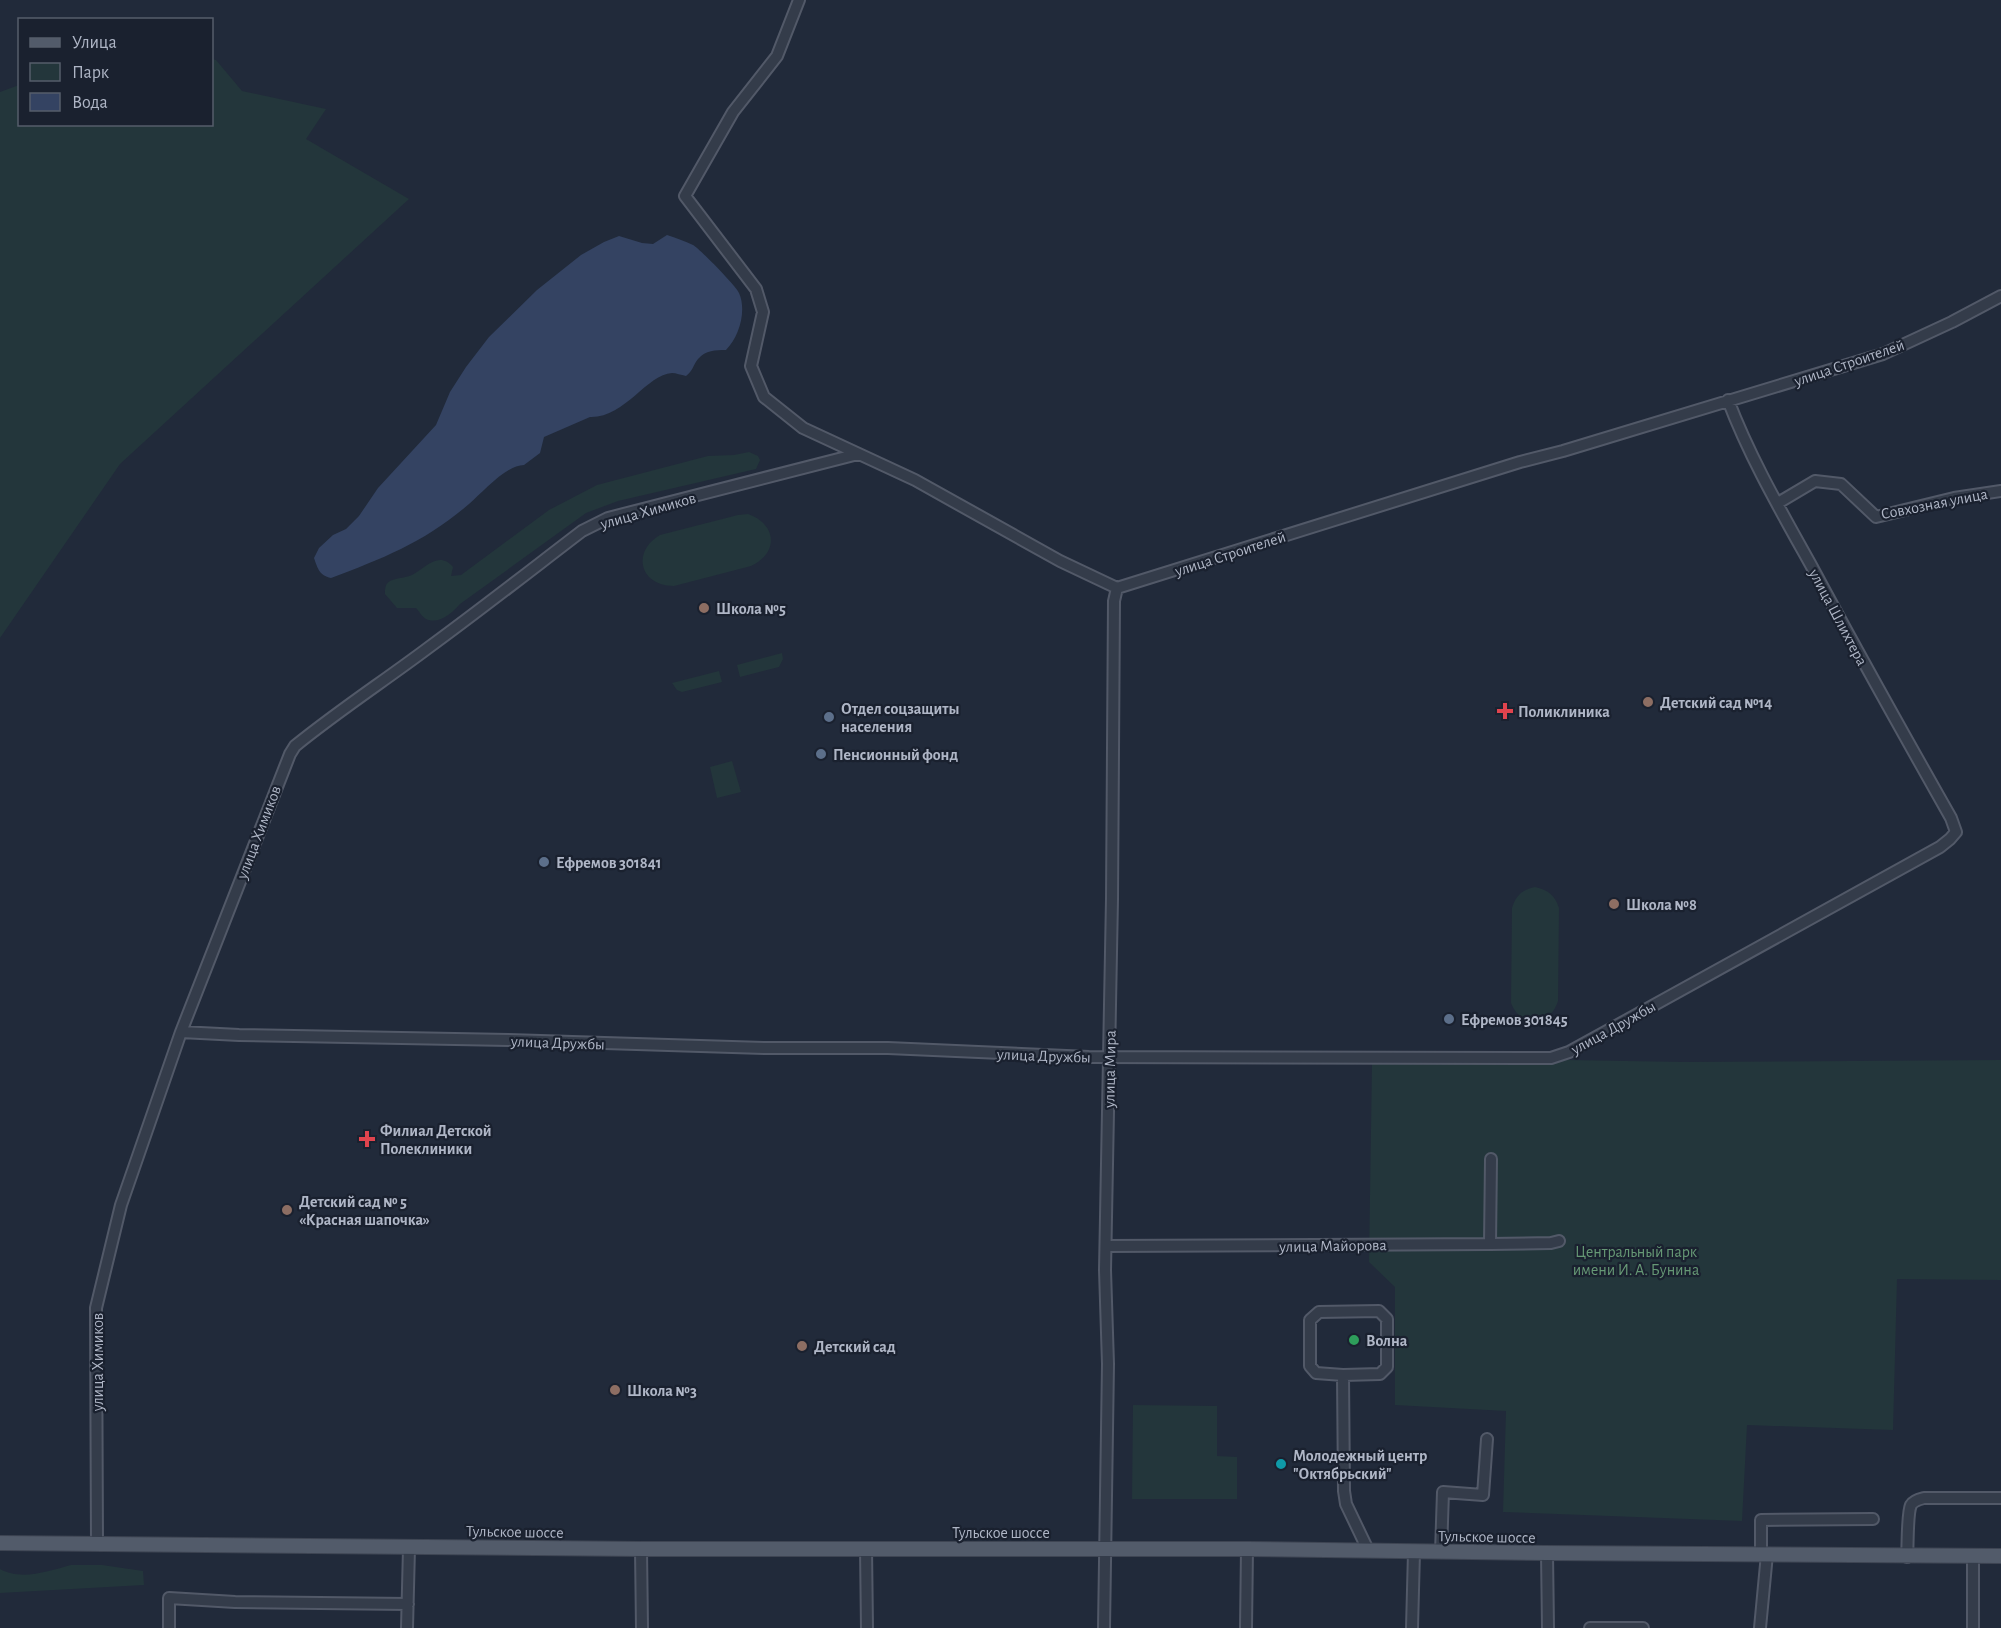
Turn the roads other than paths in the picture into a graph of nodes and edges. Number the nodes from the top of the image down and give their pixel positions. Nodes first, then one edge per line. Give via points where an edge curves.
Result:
1 (799, 0) edge
2 (2001, 296) edge
3 (1728, 400) junction
4 (858, 454) junction
5 (2001, 491) edge
6 (1778, 503) junction
7 (1118, 588) junction
8 (1956, 832) joint
9 (181, 1032) junction
10 (1110, 1056) junction
11 (1491, 1159) dead end
12 (1559, 1241) dead end
13 (1490, 1244) junction
14 (1106, 1246) junction
15 (1343, 1375) junction
16 (1487, 1439) dead end
17 (2001, 1497) edge
18 (1873, 1519) dead end
19 (0, 1543) edge
20 (97, 1544) junction
21 (408, 1548) junction
22 (866, 1548) junction
23 (641, 1549) junction
24 (1105, 1549) junction
25 (1247, 1549) junction
26 (1368, 1550) junction
27 (1414, 1552) junction
28 (1441, 1552) junction
29 (1547, 1553) junction
30 (1764, 1554) junction
31 (2001, 1556) edge
32 (1907, 1557) junction
33 (1973, 1557) junction
34 (408, 1604) junction
35 (169, 1628) edge
36 (407, 1628) edge
37 (642, 1628) edge
38 (867, 1628) edge
39 (1104, 1628) edge
40 (1245, 1628) edge
41 (1412, 1628) edge
42 (1548, 1628) edge
43 (1590, 1628) edge
44 (1643, 1628) edge
45 (1760, 1628) edge
46 (1973, 1628) edge

1 - 4 street via 777,56 733,112 686,196 756,289 763,312 751,366 764,397 803,428
2 - 3 street, улица Строителей via 1883,354
3 - 6 street, улица Шлихтера
3 - 7 street, улица Строителей
4 - 7 street via 915,480 1060,561
4 - 9 street, улица Химиков via 608,518 582,531 295,746
5 - 6 street, Совхозная улица via 1876,517 1841,484 1815,481
6 - 8 street, улица Шлихтера
7 - 10 street, улица Мира via 1114,601
8 - 10 street, улица Дружбы via 1917,860 1569,1052 1551,1058
9 - 10 street, улица Дружбы
9 - 20 street, улица Химиков via 121,1205 96,1308
10 - 14 street, улица Мира
11 - 13 street
12 - 13 street, улица Майорова
13 - 14 street, улица Майорова
14 - 24 street, улица Мира
15 - 15 street via 1316,1373 1310,1366 1310,1320 1319,1312 1379,1311 1387,1319 1387,1367 1380,1374
15 - 26 street via 1344,1491 1346,1504
16 - 28 street via 1483,1495 1443,1492
17 - 32 street via 1916,1500 1911,1505
18 - 30 street via 1761,1520
19 - 20 main road, Тульское шоссе
20 - 21 main road, Тульское шоссе
21 - 23 main road, Тульское шоссе
21 - 34 street
22 - 23 main road, Тульское шоссе
22 - 24 main road, Тульское шоссе
22 - 38 street
23 - 37 street
24 - 25 main road, Тульское шоссе
24 - 39 street, улица Мира
25 - 26 main road, Тульское шоссе
25 - 40 street
26 - 27 main road, Тульское шоссе
27 - 28 main road, Тульское шоссе
27 - 41 street
28 - 29 main road, Тульское шоссе
29 - 30 main road, Тульское шоссе
29 - 42 street
30 - 32 main road, Тульское шоссе
30 - 45 street
31 - 33 main road, Тульское шоссе
32 - 33 main road, Тульское шоссе
33 - 46 street
34 - 35 street via 169,1598
34 - 36 street
43 - 44 street

